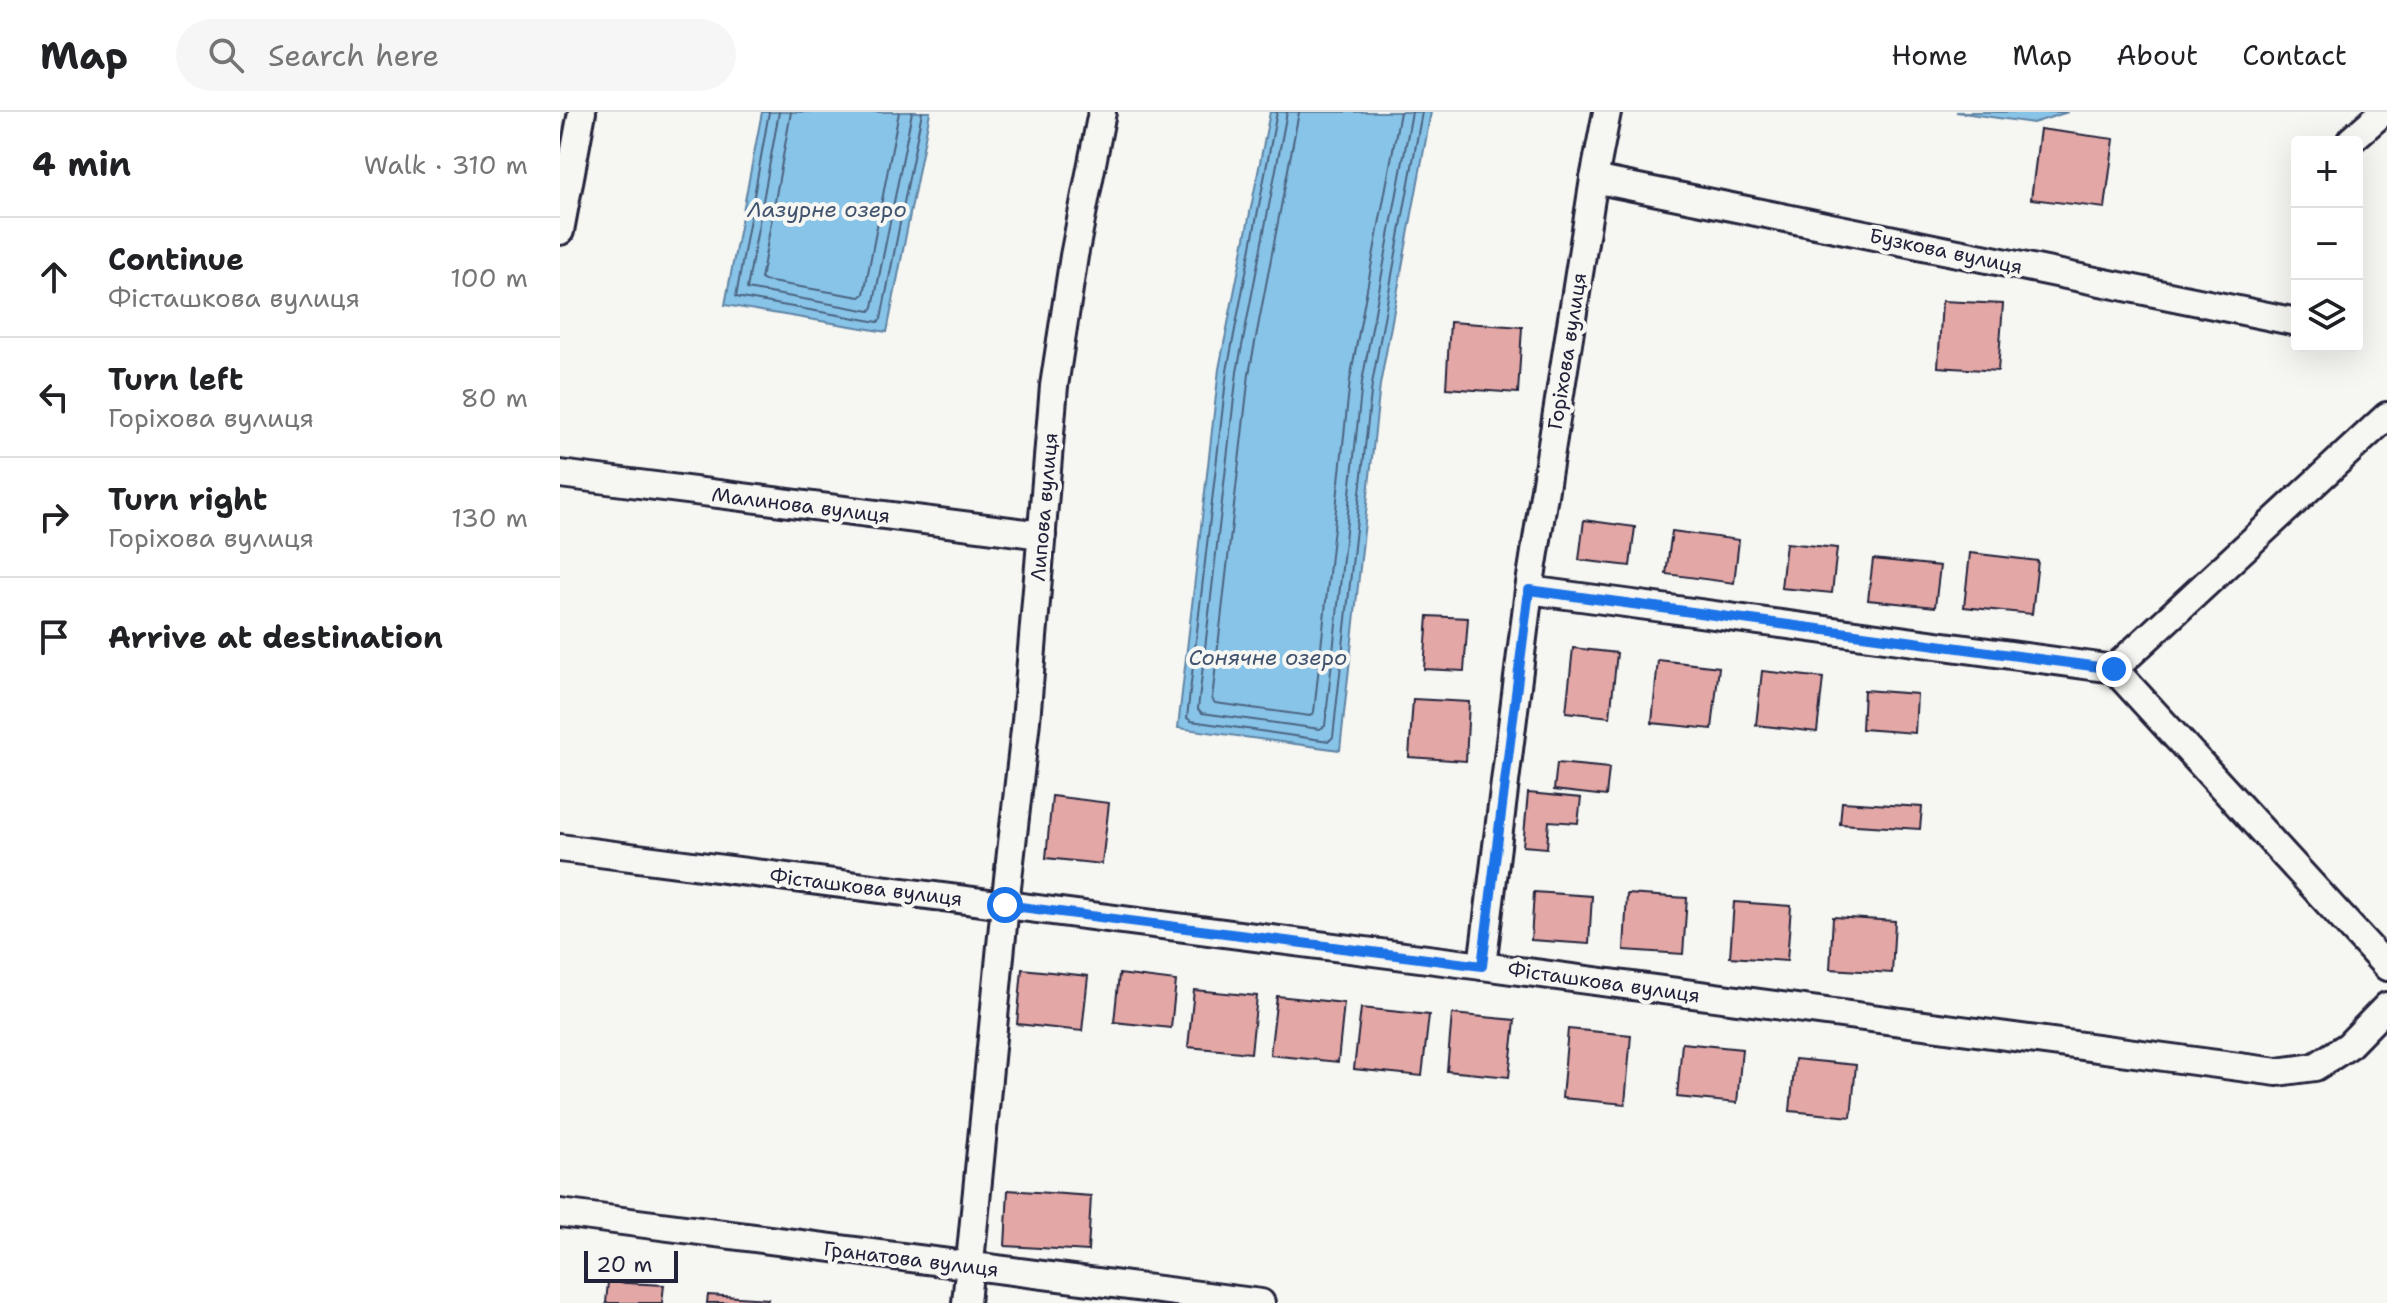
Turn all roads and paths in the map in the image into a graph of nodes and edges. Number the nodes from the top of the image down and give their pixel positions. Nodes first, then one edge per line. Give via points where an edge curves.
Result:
1 (582, 112) edge
2 (1102, 112) edge
3 (1607, 112) edge
4 (2356, 112) edge
5 (2383, 112) edge
6 (2352, 136) edge
7 (2357, 136) edge
8 (1594, 179) junction
9 (560, 231) edge
10 (2291, 321) edge
11 (2387, 416) edge
12 (560, 474) edge
13 (1042, 535) junction
14 (1529, 590) junction
15 (2114, 669) junction
16 (560, 848) edge
17 (1005, 905) junction
18 (1482, 966) junction
19 (2387, 967) edge
20 (2387, 1006) edge
21 (560, 1213) edge
22 (967, 1266) junction
23 (966, 1303) edge
24 (1261, 1303) edge

1 - 9 street
2 - 13 street, Липова вулиця via 1054,386
3 - 8 street, Горіхова вулиця
4 - 6 street
5 - 7 street
8 - 10 street, Бузкова вулиця
8 - 14 street, Горіхова вулиця
11 - 15 street
12 - 13 street, Малинова вулиця
13 - 17 street, Липова вулиця
14 - 15 street
14 - 18 street, Горіхова вулиця
15 - 19 street
16 - 17 street, Фісташкова вулиця
17 - 18 street, Фісташкова вулиця
17 - 22 street, Липова вулиця
18 - 20 street, Фісташкова вулиця via 2277,1072 2315,1067 2348,1046
21 - 22 street, Гранатова вулиця
22 - 23 street, Липова вулиця
22 - 24 street, Гранатова вулиця

